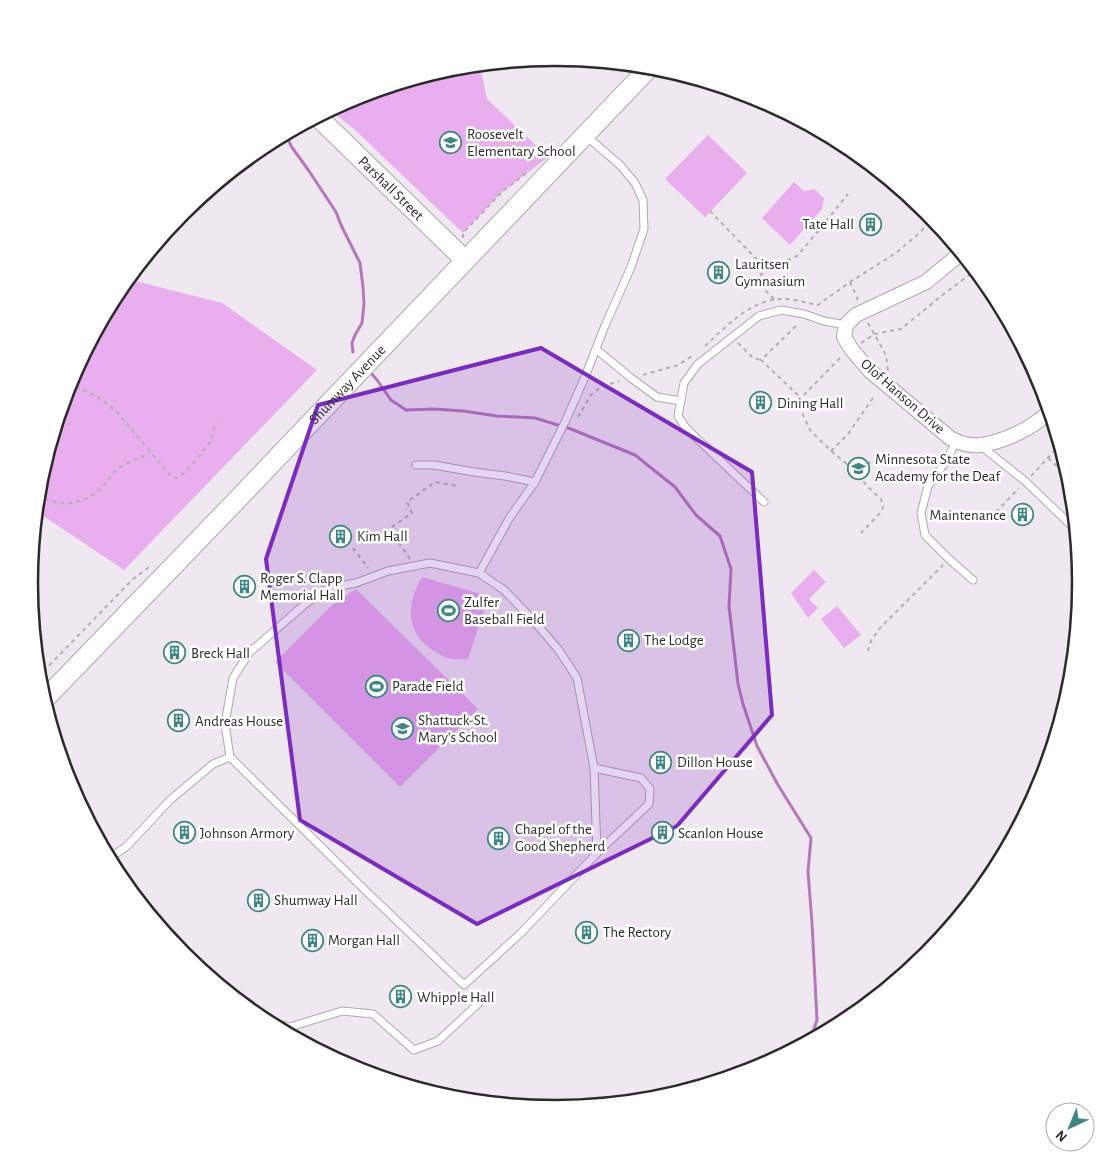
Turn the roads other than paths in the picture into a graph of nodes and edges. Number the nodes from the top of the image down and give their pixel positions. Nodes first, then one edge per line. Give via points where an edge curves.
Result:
1 (643, 74) edge
2 (322, 121) edge
3 (585, 134) junction
4 (956, 257) edge
5 (465, 260) junction
6 (846, 325) junction
7 (596, 349) junction
8 (680, 400) junction
9 (1045, 416) edge
10 (956, 441) junction
11 (980, 445) junction
12 (416, 465) dead end
13 (535, 482) junction
14 (764, 502) dead end
15 (1069, 524) edge
16 (478, 573) junction
17 (973, 580) dead end
18 (49, 694) edge
19 (230, 757) junction
20 (594, 768) junction
21 (114, 854) edge
22 (597, 854) junction
23 (479, 1003) dead end
24 (286, 1026) edge

1 - 3 street, Shumway Avenue
2 - 5 street, Parshall Street
3 - 5 street, Shumway Avenue
3 - 7 lane via 620,165 635,183 643,200 644,228 632,267
4 - 6 street via 926,282 856,315
5 - 18 street, Shumway Avenue
6 - 8 lane via 781,310 759,316 698,364 684,383
6 - 10 street, Olof Hanson Drive via 844,337 870,371
7 - 8 lane via 658,397
7 - 13 lane
8 - 14 lane via 678,416 686,428
9 - 11 street, Olof Hanson Drive via 1004,440
10 - 11 street, Olof Hanson Drive
10 - 17 lane via 928,486 921,513 925,535
11 - 15 lane
12 - 13 lane via 434,465
13 - 16 lane via 510,517
16 - 19 lane via 430,563 328,588 304,605 249,653 233,678 225,724
16 - 20 lane via 504,590 532,618 577,678
19 - 21 lane via 213,764 170,800 127,846
19 - 22 lane via 464,985 522,933
20 - 22 lane
20 - 22 lane via 641,778 650,789 649,804
23 - 24 lane via 438,1041 414,1050 373,1014 342,1011

